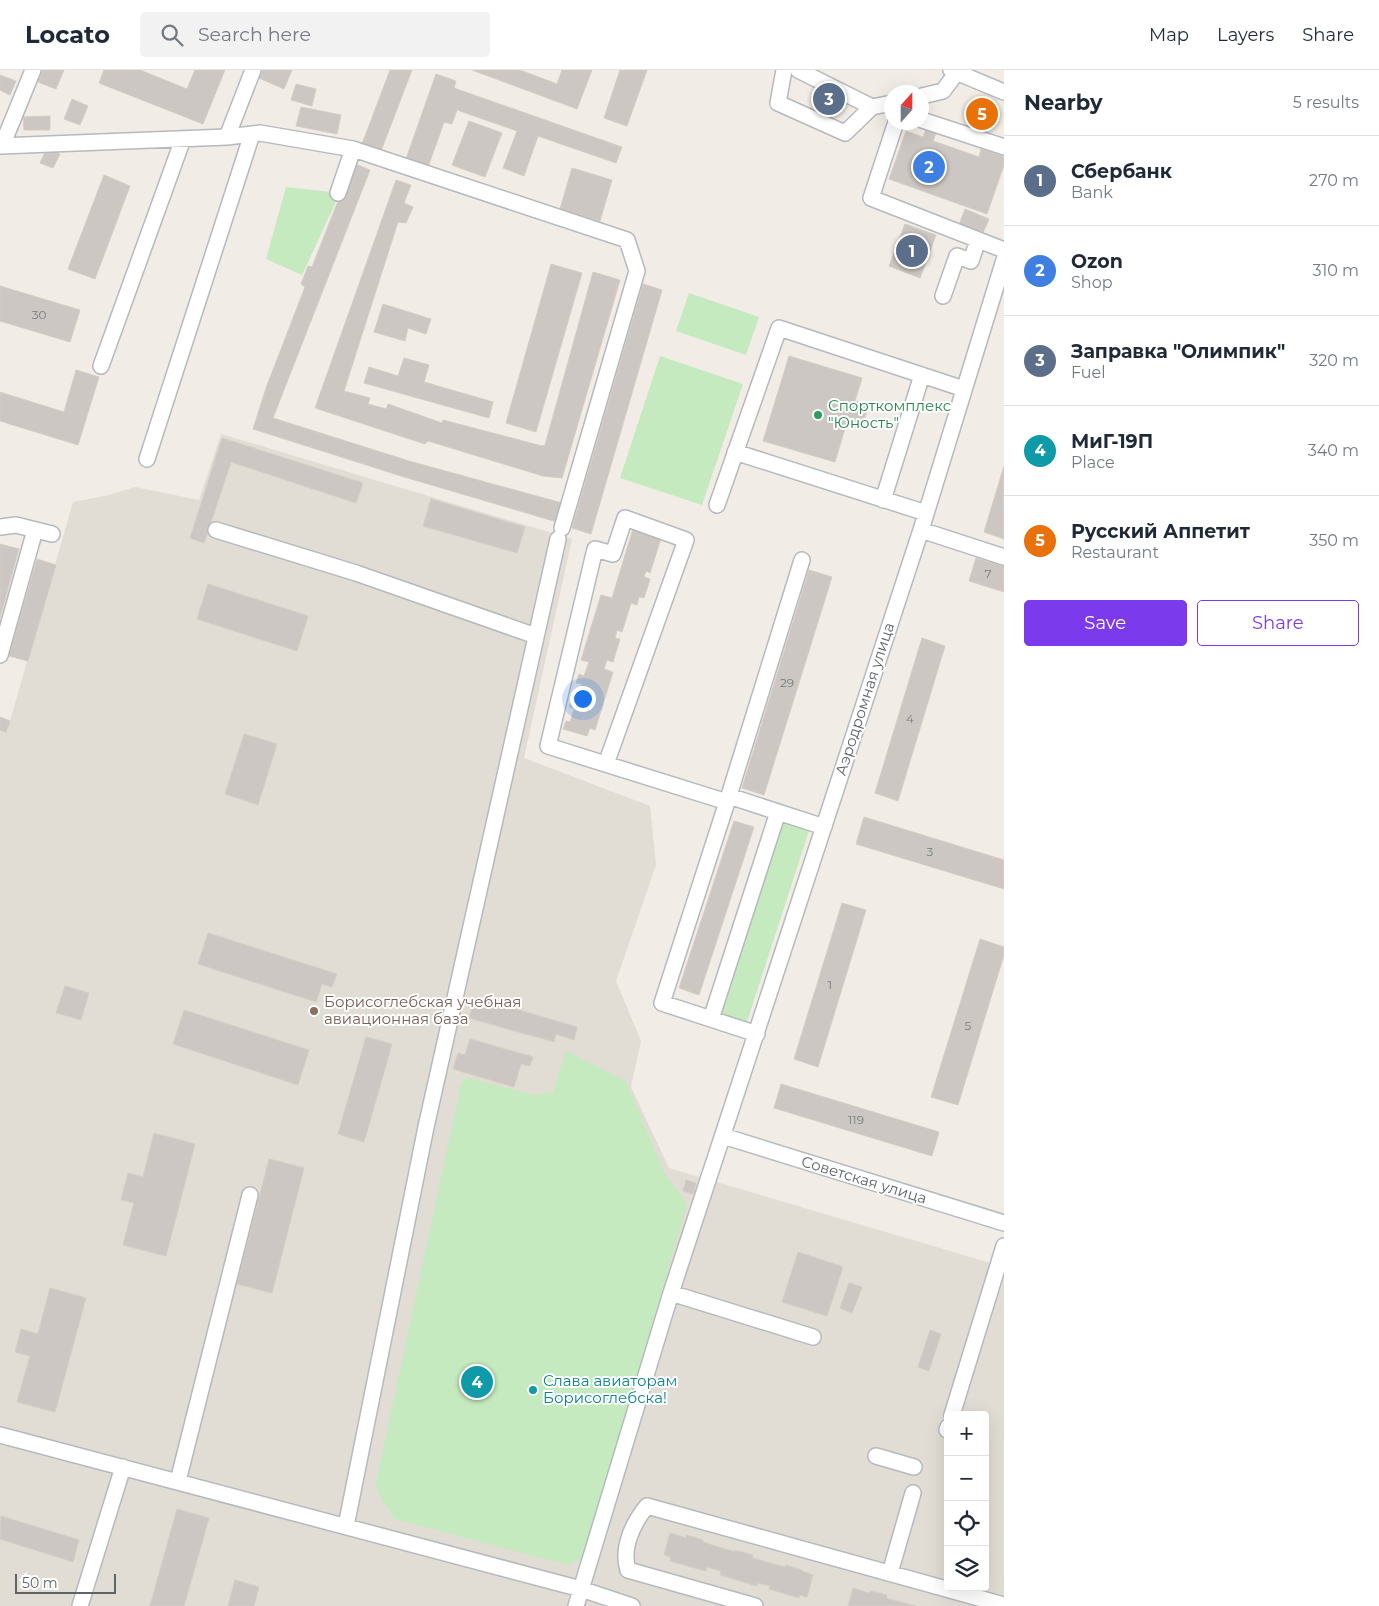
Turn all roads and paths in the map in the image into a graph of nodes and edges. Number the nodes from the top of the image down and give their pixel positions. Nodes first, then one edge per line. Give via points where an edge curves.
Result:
1 (33, 70) edge
2 (253, 70) edge
3 (784, 70) edge
4 (798, 70) edge
5 (954, 71) edge
6 (1004, 92) edge
7 (929, 94) edge
8 (884, 105) edge
9 (872, 107) junction
10 (929, 122) edge
11 (893, 130) edge
12 (252, 134) junction
13 (227, 137) junction
14 (183, 139) junction
15 (1, 146) edge
16 (1004, 147) edge
17 (353, 149) junction
18 (338, 192) dead end
19 (978, 240) junction
20 (1004, 250) edge
21 (1004, 262) edge
22 (943, 296) dead end
23 (101, 366) dead end
24 (922, 375) junction
25 (964, 389) junction
26 (735, 452) junction
27 (147, 459) dead end
28 (883, 500) junction
29 (717, 505) dead end
30 (926, 513) junction
31 (0, 527) edge
32 (36, 530) junction
33 (216, 530) dead end
34 (920, 530) junction
35 (52, 534) dead end
36 (1004, 557) edge
37 (802, 560) dead end
38 (536, 636) junction
39 (0, 655) edge
40 (606, 764) junction
41 (728, 799) junction
42 (778, 812) junction
43 (824, 827) junction
44 (711, 1019) junction
45 (756, 1034) junction
46 (723, 1136) junction
47 (250, 1195) dead end
48 (1004, 1223) edge
49 (1004, 1246) edge
50 (671, 1293) junction
51 (813, 1337) dead end
52 (953, 1411) edge
53 (0, 1435) edge
54 (876, 1456) dead end
55 (123, 1467) junction
56 (914, 1467) dead end
57 (178, 1482) junction
58 (913, 1494) dead end
59 (346, 1526) junction
60 (890, 1573) junction
61 (581, 1589) junction
62 (1004, 1605) edge
63 (80, 1606) edge
64 (576, 1606) edge
65 (632, 1606) edge
66 (756, 1606) edge

1 - 15 street
2 - 13 street
3 - 9 street via 778,103 845,133
4 - 9 street
5 - 6 street
5 - 7 street via 943,91
8 - 9 street
10 - 16 street
11 - 19 street via 872,198
12 - 13 street
12 - 17 street
12 - 27 street
13 - 14 street
14 - 15 street
14 - 23 street
17 - 18 street
17 - 38 street via 627,240 637,271 560,534
19 - 20 street
19 - 22 street via 971,261 957,256
21 - 25 street, Аэродромная улица
24 - 25 street
24 - 26 street via 778,328
24 - 28 street
25 - 30 street, Аэродромная улица
26 - 28 street
26 - 29 street
28 - 30 street
30 - 34 street, Аэродромная улица
31 - 32 street via 16,525
32 - 35 street
32 - 39 street
33 - 38 street via 356,573
34 - 36 street
34 - 43 street, Аэродромная улица
37 - 41 street
38 - 59 street via 426,1126
40 - 40 street via 548,746 595,549 613,554 625,518 686,540
40 - 41 street
41 - 42 street
41 - 44 street via 662,1003
42 - 43 street
42 - 44 street
43 - 45 street, Аэродромная улица
44 - 45 street
45 - 46 street, Аэродромная улица
46 - 48 street, Советская улица
46 - 50 street, Аэродромная улица
47 - 57 street
49 - 52 street
50 - 51 street
50 - 61 street, Аэродромная улица
53 - 55 street
54 - 56 street
55 - 57 street
55 - 63 street
57 - 59 street
58 - 60 street
59 - 61 street
60 - 62 street
60 - 66 street via 646,1506 637,1518 628,1541 628,1570
61 - 64 street, Аэродромная улица
61 - 65 street

